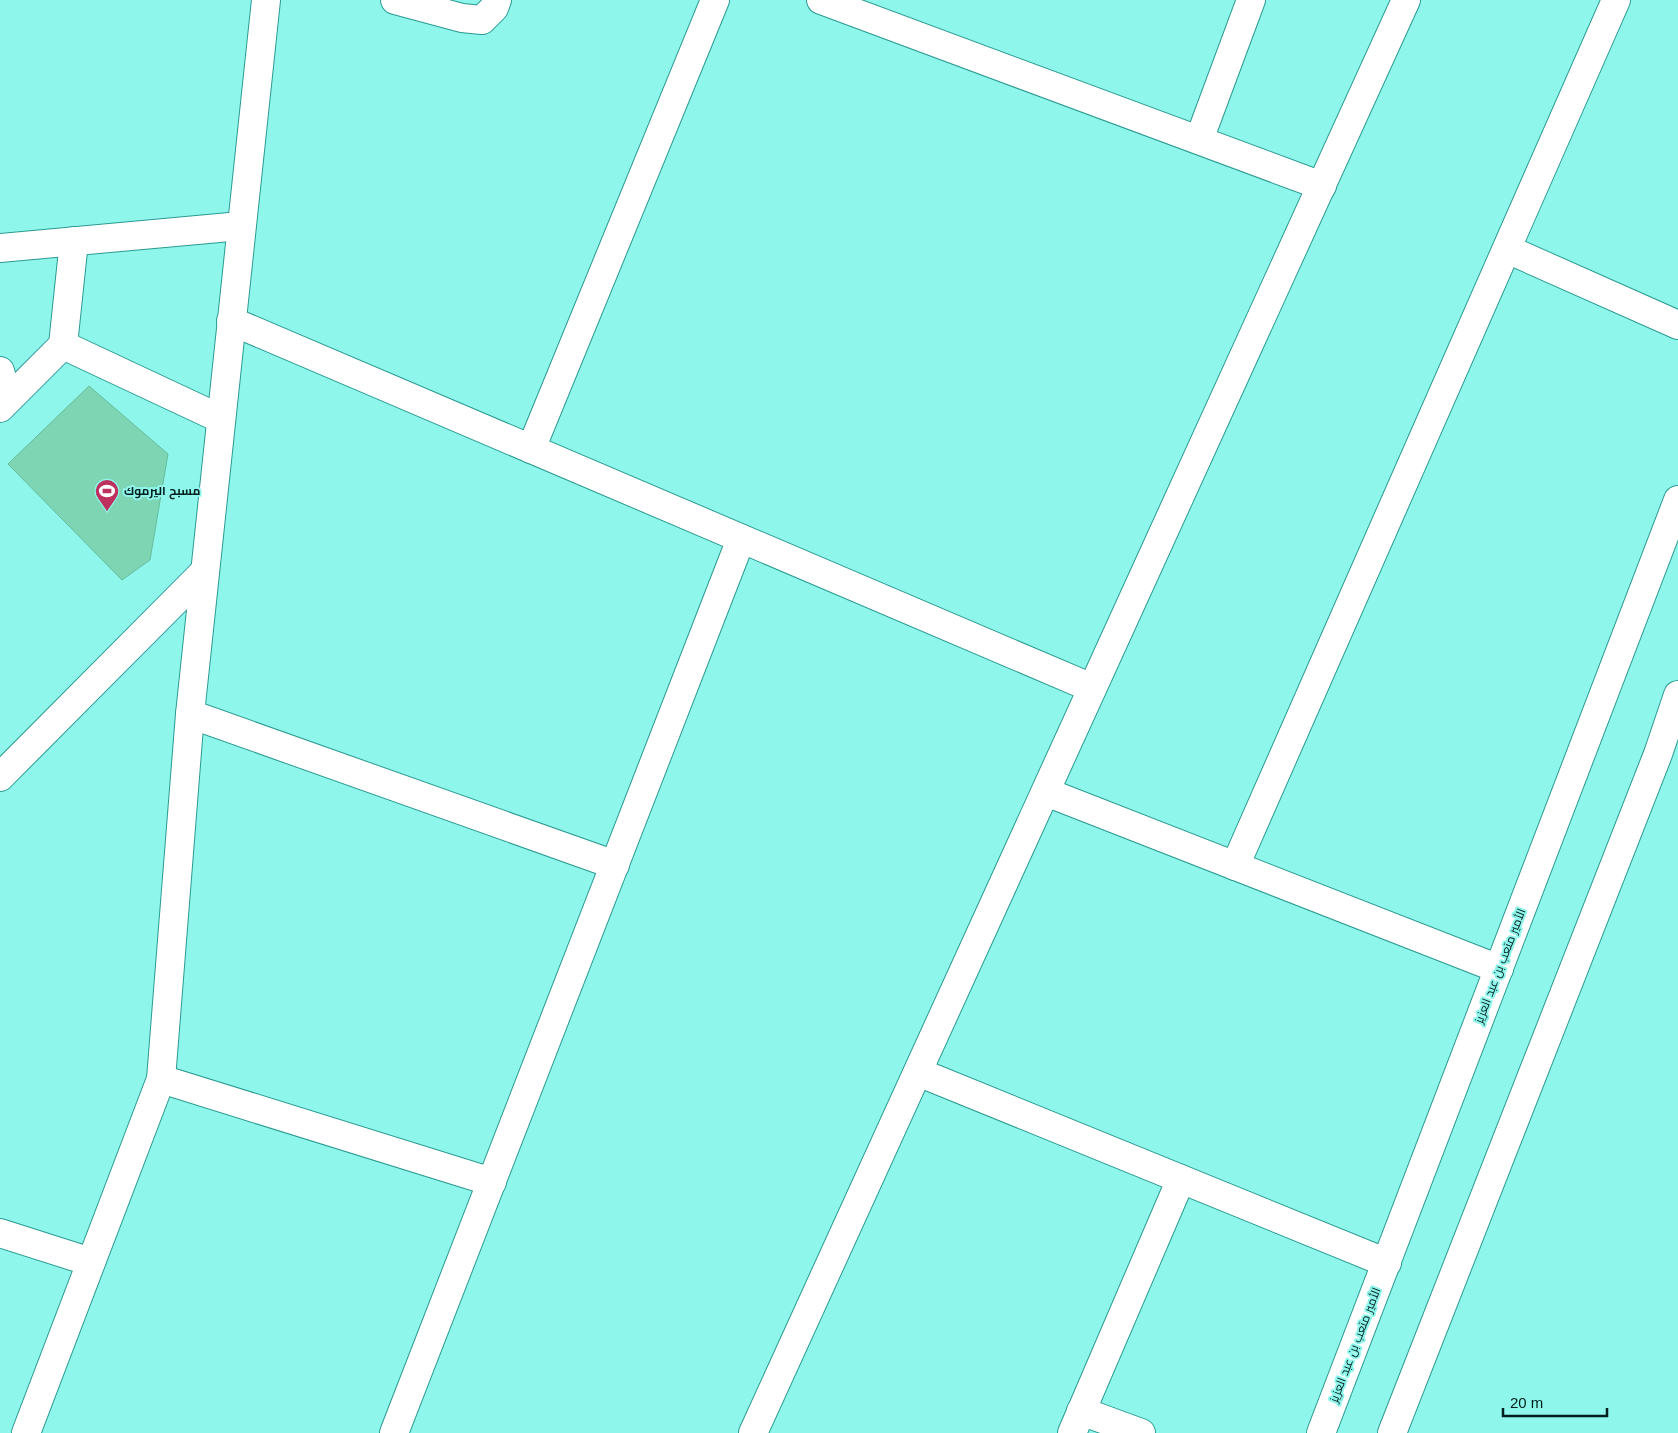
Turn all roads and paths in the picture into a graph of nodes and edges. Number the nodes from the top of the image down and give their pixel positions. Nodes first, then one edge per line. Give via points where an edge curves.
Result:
1 (266, 0) edge
2 (395, 0) edge
3 (497, 0) edge
4 (715, 0) edge
5 (821, 0) edge
6 (1250, 0) edge
7 (1406, 0) edge
8 (1616, 0) edge
9 (1199, 140) junction
10 (1322, 186) junction
11 (241, 226) junction
12 (74, 241) junction
13 (0, 248) edge
14 (1507, 248) junction
15 (231, 321) junction
16 (1678, 325) edge
17 (63, 345) junction
18 (0, 372) edge
19 (4, 403) edge
20 (221, 419) junction
21 (531, 449) junction
22 (1678, 500) edge
23 (741, 539) junction
24 (204, 572) junction
25 (1092, 688) junction
26 (1678, 695) edge
27 (190, 714) junction
28 (0, 776) edge
29 (1046, 792) junction
30 (615, 865) junction
31 (1235, 866) junction
32 (1499, 969) junction
33 (918, 1072) junction
34 (162, 1079) junction
35 (1181, 1179) junction
36 (492, 1182) junction
37 (0, 1233) edge
38 (91, 1262) junction
39 (1387, 1263) junction
40 (1077, 1422) edge
41 (26, 1433) edge
42 (394, 1433) edge
43 (753, 1433) edge
44 (1141, 1433) edge
45 (1321, 1433) edge
46 (1392, 1433) edge

1 - 11 street
2 - 3 street via 462,18 482,20
4 - 21 street
5 - 9 street
6 - 9 street
7 - 10 street
8 - 14 street
9 - 10 street
10 - 25 street
11 - 12 street
11 - 15 street
12 - 13 street
12 - 17 street
14 - 16 street
14 - 31 street
15 - 20 street
15 - 21 street
17 - 19 street
17 - 20 street
18 - 19 street
20 - 24 street
21 - 23 street
22 - 32 street, الأمير متعب بن عبد العزيز
23 - 25 street
23 - 30 street
24 - 27 street
24 - 28 street
25 - 29 street
26 - 46 street via 1658,754
27 - 30 street
27 - 34 street
29 - 31 street
29 - 33 street
30 - 36 street
31 - 32 street
32 - 39 street, الأمير متعب بن عبد العزيز
33 - 35 street
33 - 43 street
34 - 36 street
34 - 38 street
35 - 39 street
35 - 40 street
36 - 42 street
37 - 38 street
38 - 41 street
39 - 45 street, الأمير متعب بن عبد العزيز
40 - 44 street

